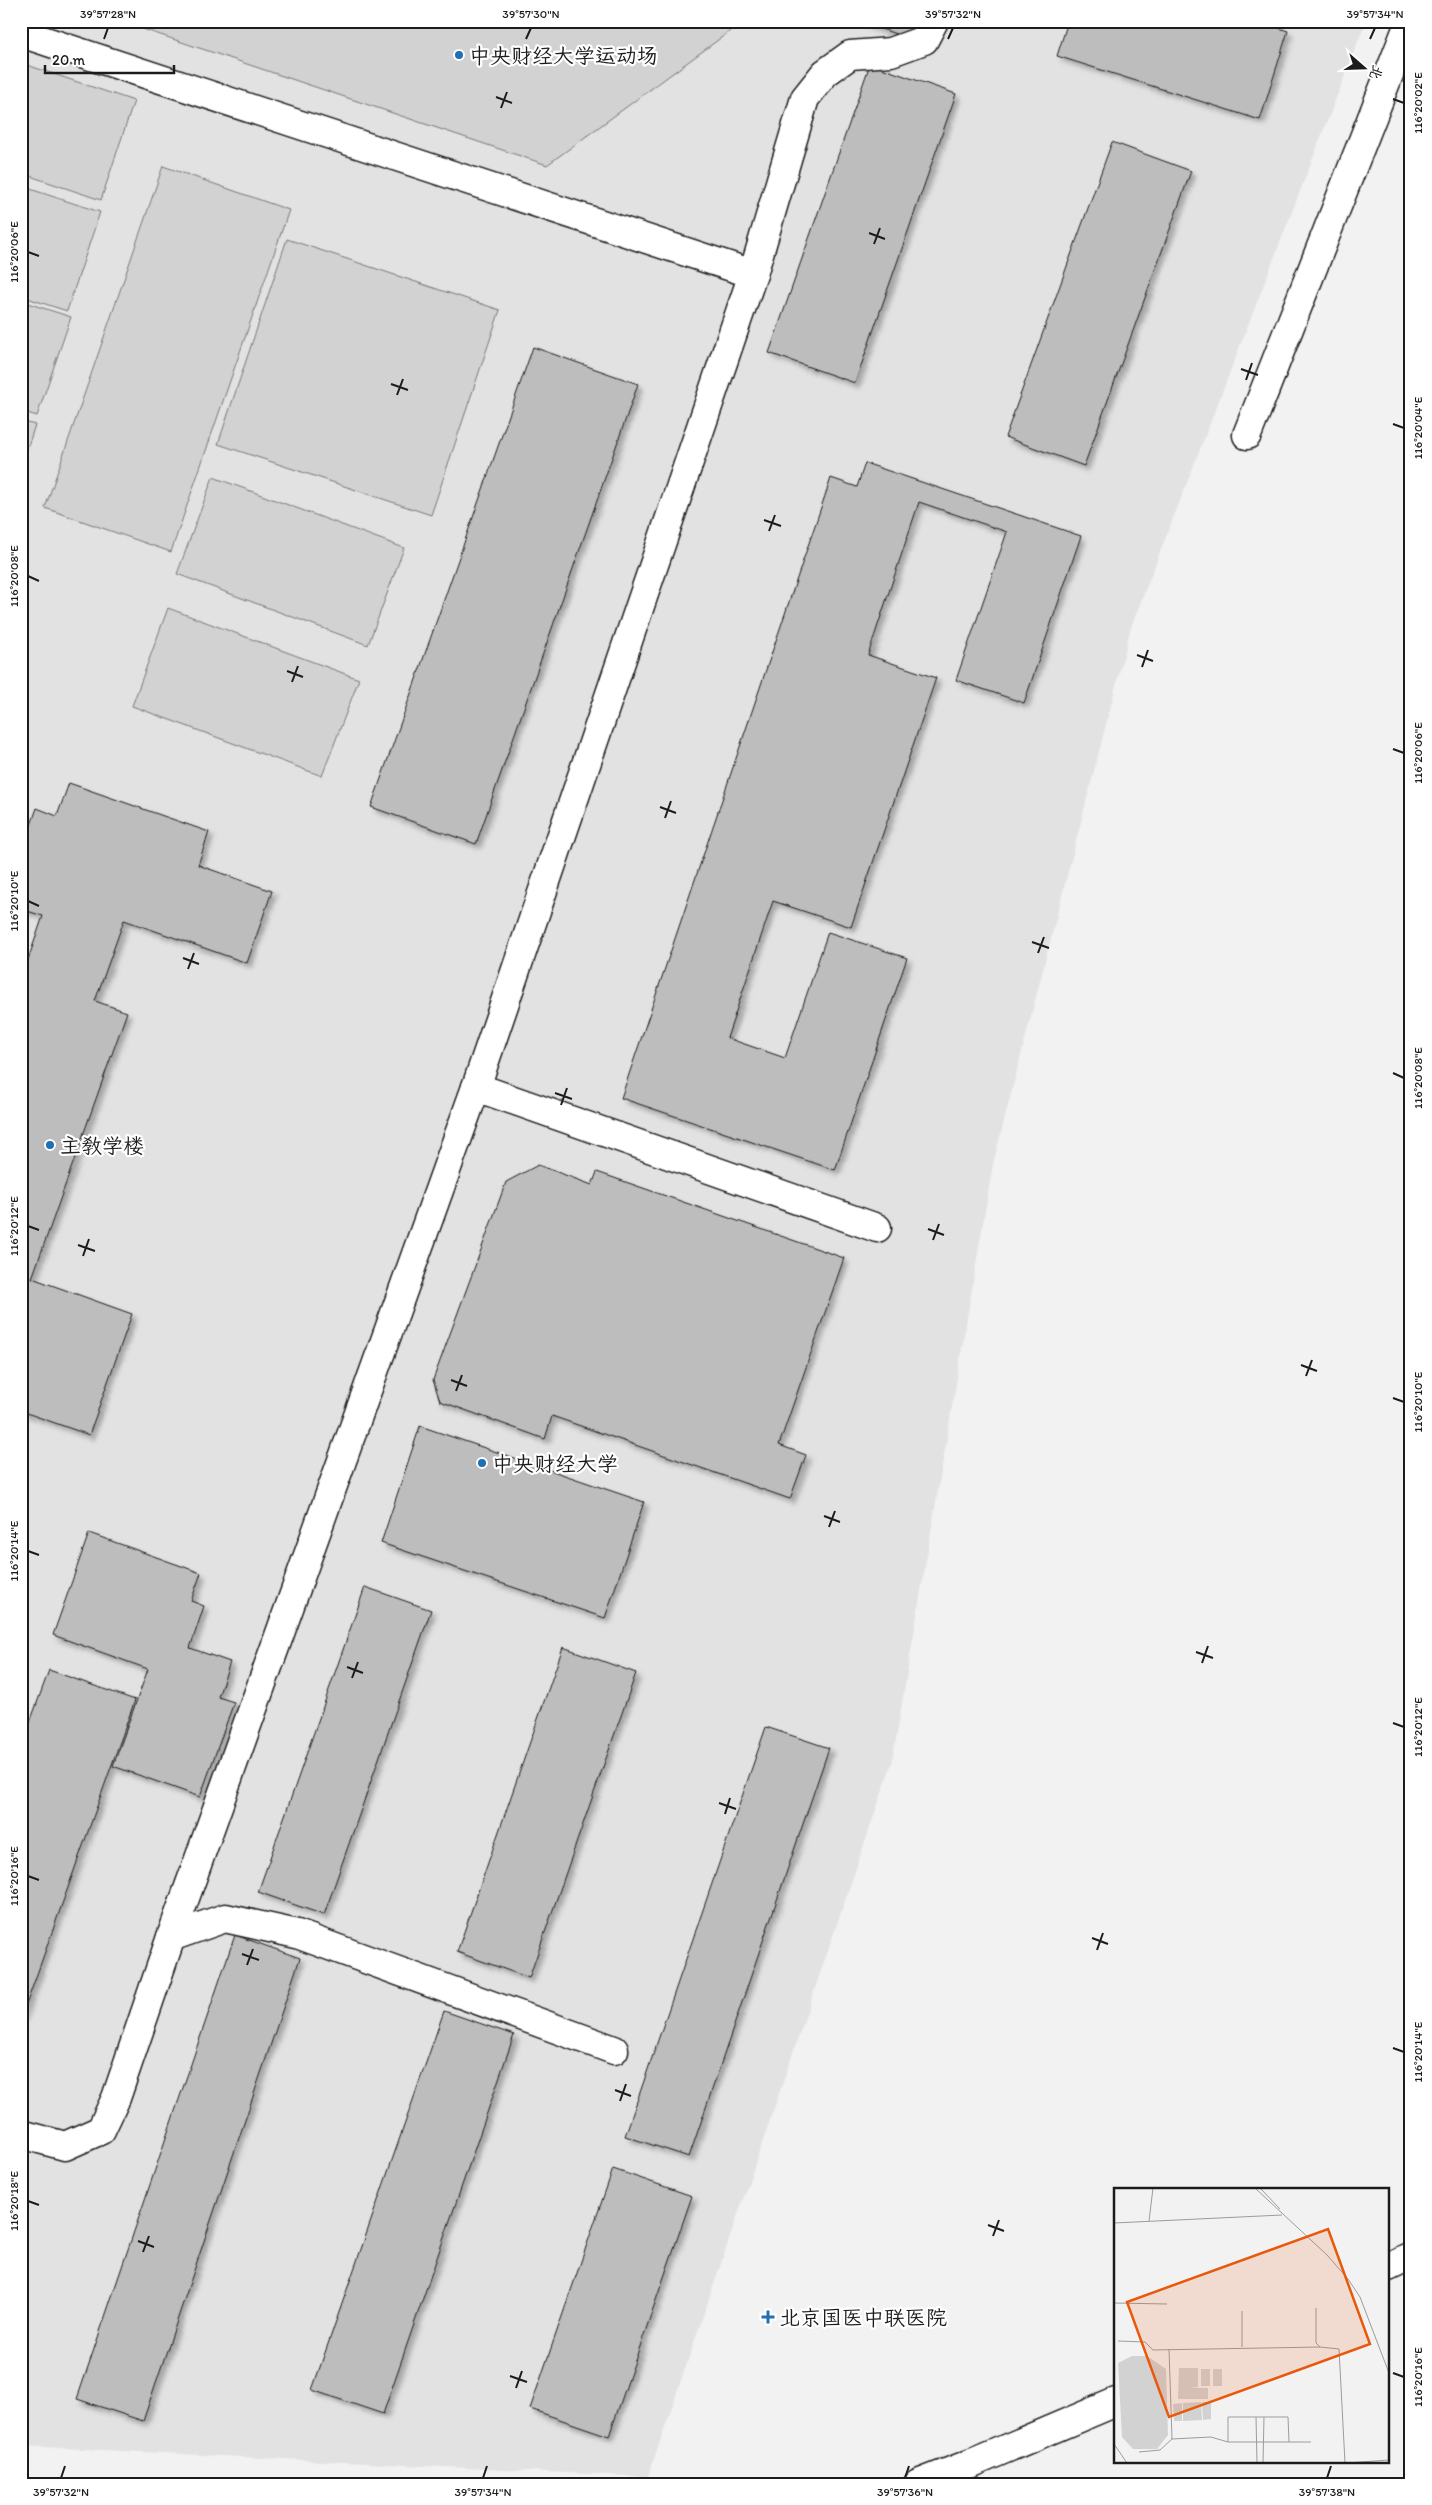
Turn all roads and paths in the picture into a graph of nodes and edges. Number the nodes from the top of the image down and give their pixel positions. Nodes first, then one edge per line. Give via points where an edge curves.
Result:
1 (934, 21) edge
2 (1410, 21) edge
3 (21, 34) edge
4 (753, 274) junction
5 (1247, 435) dead end
6 (476, 1087) junction
7 (877, 1228) dead end
8 (171, 1937) junction
9 (614, 2050) dead end
10 (21, 2134) edge
11 (1411, 2256) edge
12 (1390, 2266) edge
13 (1114, 2403) edge
14 (918, 2484) edge

1 - 4 street via 924,40 892,52 850,55 824,73 806,98
2 - 5 street
3 - 4 street
4 - 6 street
6 - 7 street
6 - 8 street
8 - 9 street via 225,1918 297,1934
8 - 10 street via 116,2098 101,2130 65,2146
11 - 12 street
13 - 14 street

